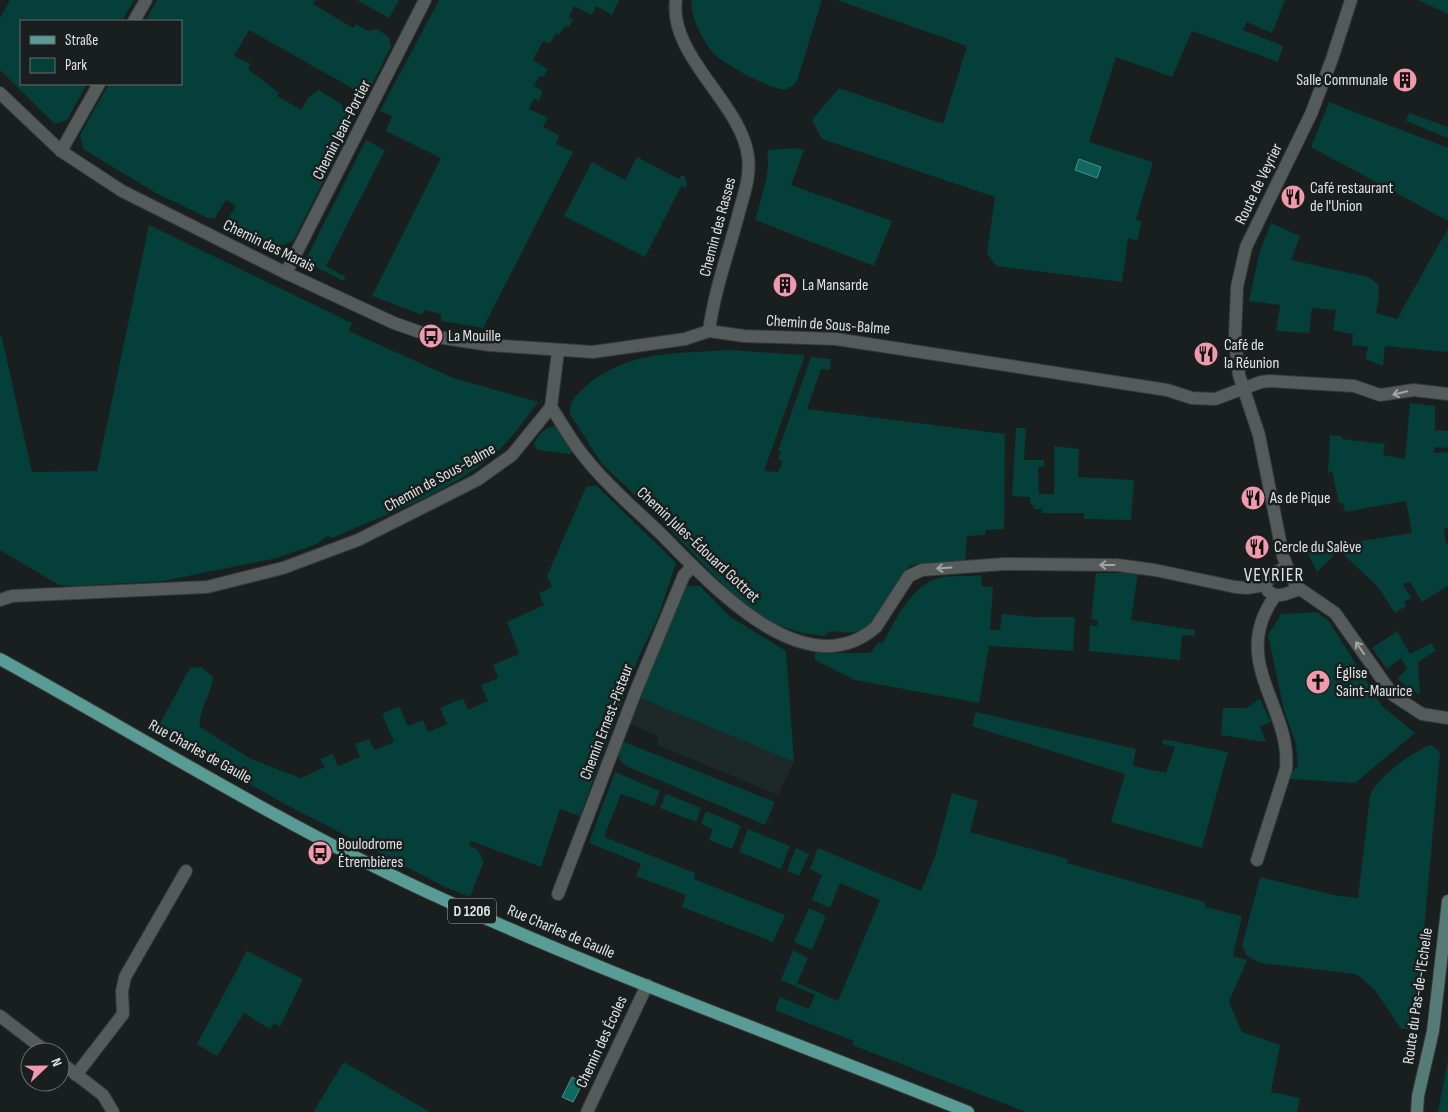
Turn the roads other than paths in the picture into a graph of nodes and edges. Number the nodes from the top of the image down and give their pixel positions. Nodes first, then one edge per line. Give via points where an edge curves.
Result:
1 (146, 0) edge
2 (425, 0) edge
3 (676, 0) edge
4 (1351, 0) edge
5 (135, 20) edge
6 (98, 85) edge
7 (0, 93) edge
8 (62, 151) junction
9 (286, 274) junction
10 (709, 331) junction
11 (558, 351) junction
12 (1244, 390) junction
13 (1448, 394) edge
14 (551, 407) junction
15 (693, 566) junction
16 (1286, 567) junction
17 (1265, 584) junction
18 (1300, 588) junction
19 (1275, 596) junction
20 (0, 600) edge
21 (0, 659) edge
22 (1448, 718) edge
23 (1257, 860) dead end
24 (186, 871) dead end
25 (558, 894) dead end
26 (1448, 901) edge
27 (647, 985) junction
28 (0, 1016) edge
29 (34, 1042) edge
30 (70, 1070) edge
31 (76, 1075) junction
32 (1418, 1096) junction
33 (113, 1112) edge
34 (587, 1112) edge
35 (968, 1112) edge
36 (1410, 1112) edge
37 (1417, 1112) edge

1 - 5 street
2 - 9 street, Chemin Jean-Portier
3 - 10 street, Chemin des Rasses via 675,12 681,36 738,130 748,155 748,179
4 - 12 street, Route de Veyrier via 1310,114 1251,236 1242,263 1237,287 1235,337
6 - 8 street
7 - 8 street, Chemin des Marais
8 - 9 street, Chemin des Marais via 122,191
9 - 11 street, Chemin des Marais via 394,323 431,336
10 - 11 street, Chemin de Sous-Balme via 685,339 614,350
10 - 12 street, Chemin de Sous-Balme via 744,336 860,341 1167,390 1206,400
11 - 14 street, Chemin de Sous-Balme
13 -> 12 street, Chemin de Sous-Balme via 1414,390 1380,395 1354,386 1269,381
12 - 16 street, Route de Veyrier via 1259,435
14 - 15 street, Chemin Jules-Édouard Gottret via 591,466
14 - 20 street, Chemin de Sous-Balme via 523,444 500,465 384,528 283,568 207,587 22,596
17 -> 15 street, Chemin Jules-Édouard Gottret via 1235,587 1117,565 1004,564 922,570 909,576 876,628 844,644 819,646 765,626 744,613
15 - 25 street, Chemin Ernest-Pisteur via 684,575 638,684
16 - 17 street via 1274,573
16 - 18 street
17 - 19 street
18 - 19 street
22 -> 18 street via 1422,714 1393,695 1335,613
19 - 23 street via 1259,627 1259,657 1267,694 1283,733 1287,759
21 - 27 main road, Rue Charles de Gaulle / D 1206 via 358,858 551,947
24 - 31 street via 125,977 123,1014
26 - 32 main road, Route du Pas-de-l'Echelle via 1433,1031
27 - 34 street, Chemin des Écoles
27 - 35 main road, Rue Charles de Gaulle / D 1206
28 - 29 street
30 - 31 street
31 - 33 street via 103,1095
32 - 36 main road, Route du Pas-de-l'Echelle
32 - 37 main road, Route du Pas-de-l'Echelle

